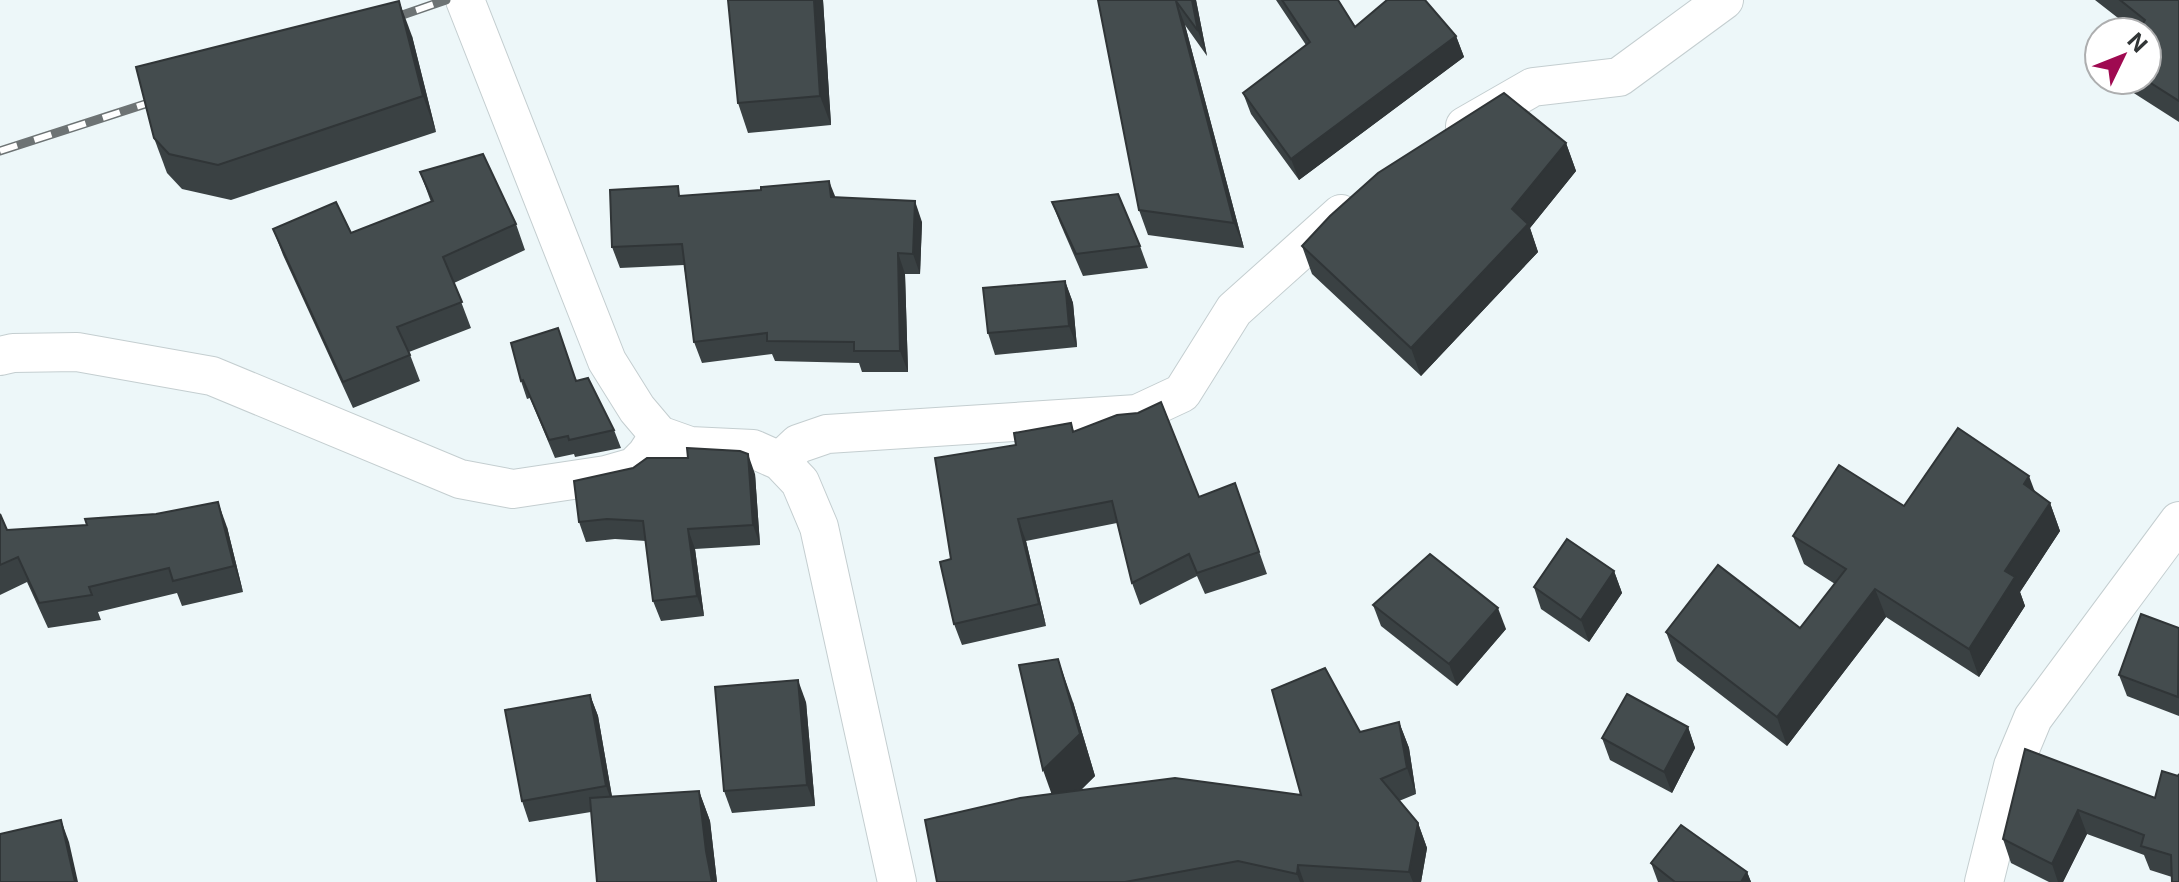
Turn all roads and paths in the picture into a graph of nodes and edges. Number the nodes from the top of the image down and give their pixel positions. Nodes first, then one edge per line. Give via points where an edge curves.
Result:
1 (465, 0) edge
2 (1724, 0) edge
3 (1442, 140) edge
4 (1364, 194) edge
5 (0, 356) edge
6 (659, 435) junction
7 (780, 461) junction
8 (2179, 521) edge
9 (897, 882) edge
10 (1984, 882) edge

1 - 6 street via 607,361
2 - 3 street via 1619,77 1533,87
4 - 7 street via 1234,310 1182,393 1137,414 827,434 798,444
5 - 6 street via 77,352 212,376 460,479 513,489 634,467
6 - 7 street via 690,446 753,449
7 - 9 street via 800,482 819,527
8 - 10 street via 2033,718 2013,766

